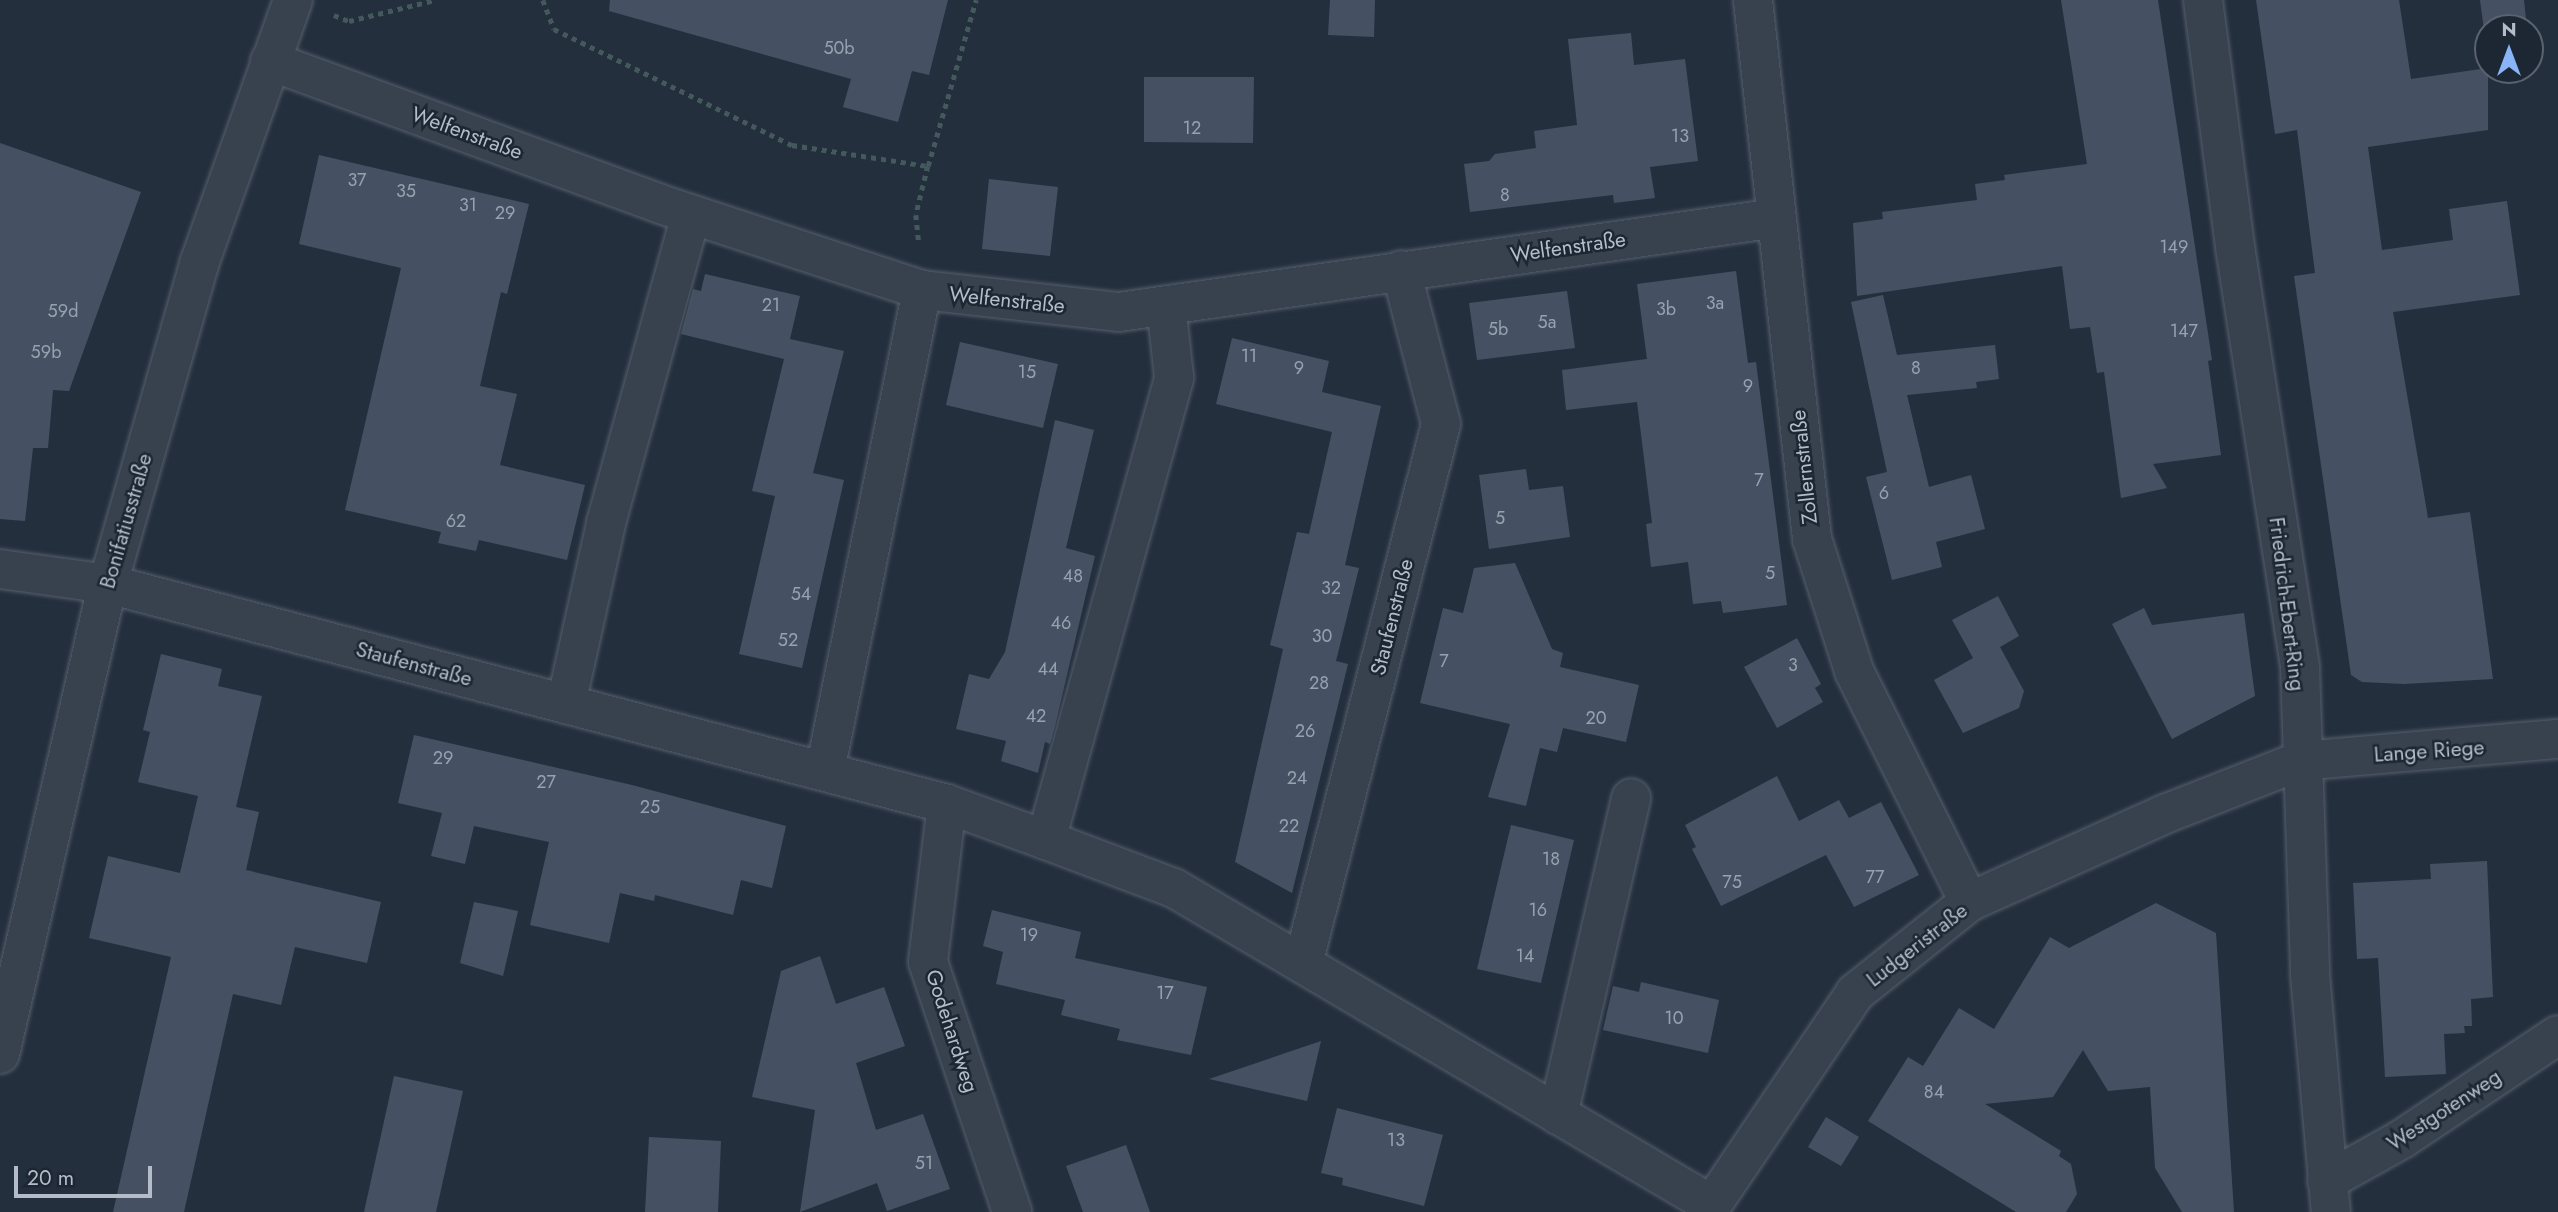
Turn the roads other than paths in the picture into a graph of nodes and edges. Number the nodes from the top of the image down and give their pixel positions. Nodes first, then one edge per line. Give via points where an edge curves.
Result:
1 (1753, 0) edge
2 (2203, 0) edge
3 (309, 5) edge
4 (270, 61) junction
5 (691, 214) junction
6 (1776, 218) junction
7 (1401, 270) junction
8 (922, 290) junction
9 (1166, 305) junction
10 (0, 569) edge
11 (108, 583) junction
12 (566, 704) junction
13 (2558, 739) edge
14 (2300, 761) junction
15 (825, 772) junction
16 (1631, 799) dead end
17 (947, 804) junction
18 (1046, 840) junction
19 (1969, 902) junction
20 (1303, 964) junction
21 (2558, 1035) edge
22 (0, 1054) edge
23 (1558, 1115) junction
24 (2329, 1197) edge
25 (1710, 1209) edge
26 (1012, 1212) edge

1 - 6 street, Zollernstraße
2 - 14 street, Friedrich-Ebert-Ring via 2300,667
3 - 4 street, Bonifatiusstraße
4 - 5 street, Welfenstraße
4 - 11 street, Bonifatiusstraße via 199,264
5 - 8 street, Welfenstraße
5 - 12 street via 606,523
6 - 7 street, Welfenstraße
6 - 19 street, Zollernstraße via 1812,539 1854,671
7 - 9 street, Welfenstraße
7 - 20 street, Staufenstraße via 1441,424
8 - 9 street, Welfenstraße via 1119,312
8 - 15 street
9 - 18 street via 1174,377
10 - 11 street, Staufenstraße
11 - 12 street, Staufenstraße
11 - 22 street, Bonifatiusstraße
12 - 15 street, Staufenstraße
13 - 14 street, Lange Riege
14 - 19 street, Ludgeristraße via 2165,814
14 - 24 street, Friedrich-Ebert-Ring via 2310,974
15 - 17 street, Staufenstraße
16 - 23 street
17 - 18 street, Staufenstraße
17 - 26 street, Godehardweg via 928,962
18 - 20 street, Staufenstraße via 1174,888
19 - 25 street, Ludgeristraße via 1855,993
20 - 23 street, Staufenstraße
21 - 24 street, Westgotenweg via 2402,1139
23 - 25 street, Staufenstraße

